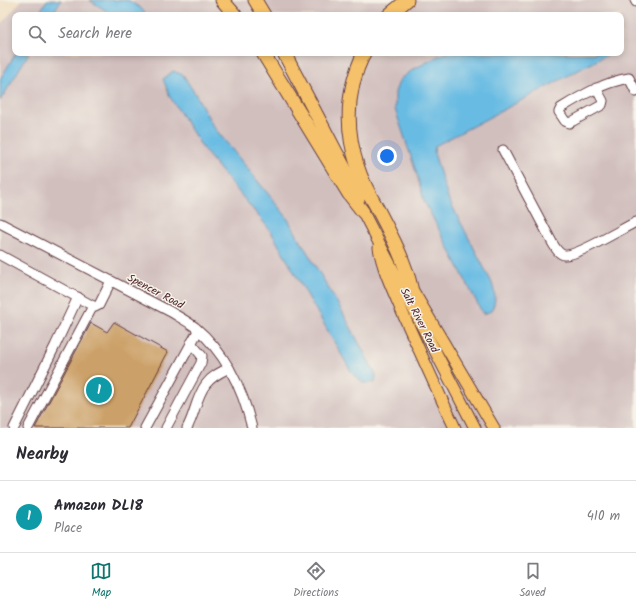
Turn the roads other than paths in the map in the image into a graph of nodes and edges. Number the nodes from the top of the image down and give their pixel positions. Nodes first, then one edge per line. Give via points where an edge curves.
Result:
1 (222, 0) edge
2 (255, 0) edge
3 (407, 0) edge
4 (232, 12) edge
5 (262, 12) edge
6 (393, 12) edge
7 (265, 56) edge
8 (286, 56) edge
9 (363, 56) edge
10 (632, 77) edge
11 (596, 88) junction
12 (636, 92) edge
13 (503, 150) dead end
14 (363, 212) junction
15 (636, 222) edge
16 (0, 223) edge
17 (377, 237) junction
18 (0, 255) edge
19 (111, 281) junction
20 (411, 287) junction
21 (78, 298) junction
22 (93, 306) junction
23 (198, 331) junction
24 (191, 343) junction
25 (229, 368) junction
26 (14, 428) edge
27 (28, 428) edge
28 (145, 428) edge
29 (166, 428) edge
30 (188, 428) edge
31 (252, 428) edge
32 (455, 428) edge
33 (475, 428) edge
34 (494, 428) edge

1 - 4 highway
2 - 5 highway
3 - 6 highway
7 - 14 highway via 349,194
8 - 14 highway via 356,190
9 - 20 highway via 350,99 348,127 358,168 395,243
10 - 11 street
10 - 12 street
11 - 11 street via 561,108 560,112 565,121 569,123 602,105 603,101
13 - 15 street via 558,252 564,255 576,253
14 - 17 main road, Salt River Road
16 - 19 street, Spencer Road
17 - 20 main road
17 - 32 main road via 382,265
17 - 33 main road, Salt River Road
18 - 21 street
19 - 22 street via 99,305
19 - 23 street, Spencer Road via 171,312
20 - 34 main road
21 - 22 street
21 - 26 street
22 - 27 street
23 - 24 street
23 - 25 street, Spencer Road via 213,345
24 - 28 street
24 - 29 street via 202,356 201,363
25 - 30 street via 205,385
25 - 31 street, Spencer Road via 242,394

